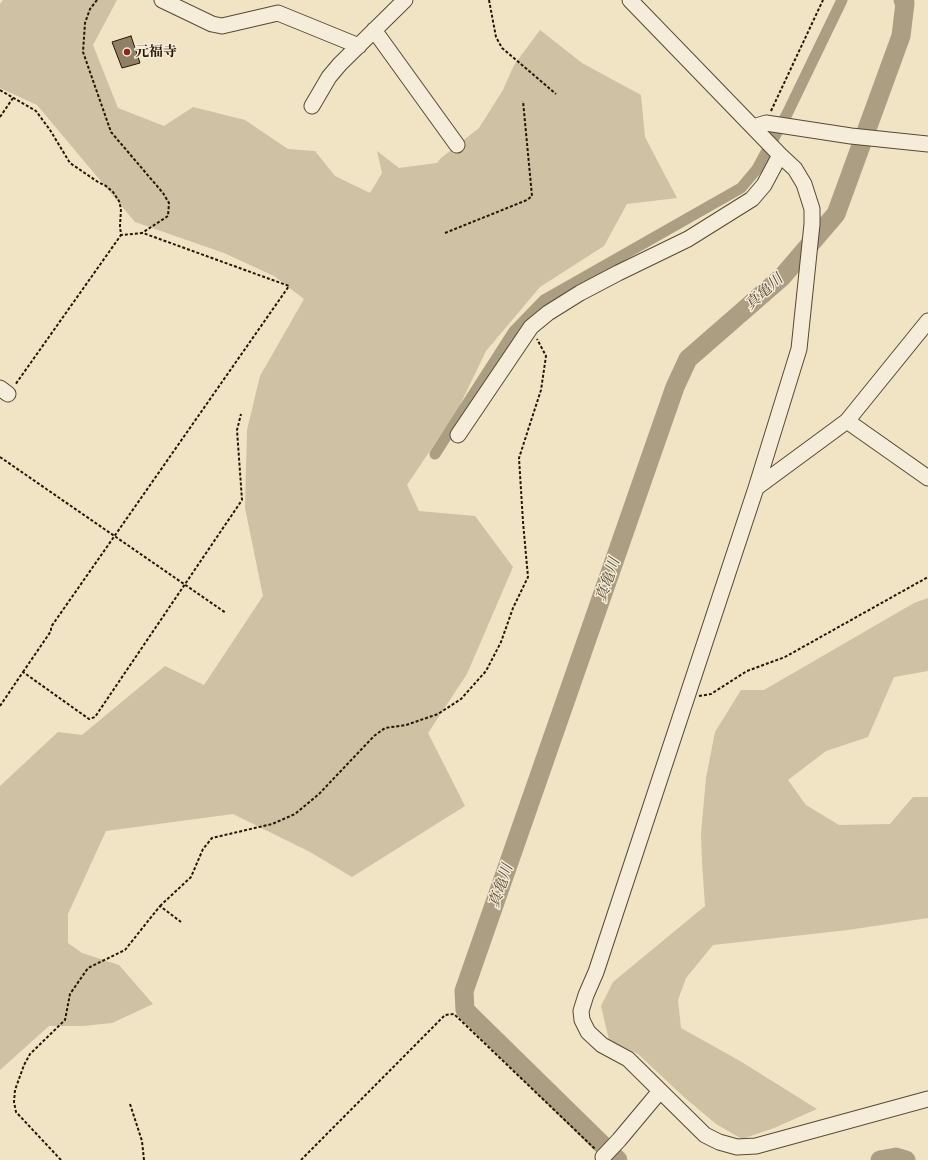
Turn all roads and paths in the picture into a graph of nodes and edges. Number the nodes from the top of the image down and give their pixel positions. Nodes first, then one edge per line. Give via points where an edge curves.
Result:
1 (97, 0) edge
2 (162, 0) edge
3 (404, 0) edge
4 (489, 0) edge
5 (630, 0) edge
6 (823, 0) edge
7 (374, 30) junction
8 (359, 46) junction
9 (0, 90) edge
10 (556, 94) dead end
11 (13, 98) junction
12 (522, 101) dead end
13 (312, 106) dead end
14 (0, 117) edge
15 (759, 125) junction
16 (928, 144) edge
17 (457, 145) dead end
18 (780, 155) junction
19 (143, 233) junction
20 (445, 233) dead end
21 (121, 235) junction
22 (928, 321) edge
23 (531, 327) junction
24 (4, 391) edge
25 (241, 414) dead end
26 (847, 421) junction
27 (458, 435) dead end
28 (0, 457) edge
29 (928, 478) edge
30 (756, 488) junction
31 (115, 536) junction
32 (928, 577) edge
33 (185, 584) junction
34 (226, 612) dead end
35 (23, 672) junction
36 (686, 698) junction
37 (0, 706) edge
38 (160, 906) junction
39 (181, 922) dead end
40 (661, 1092) junction
41 (928, 1099) edge
42 (130, 1104) dead end
43 (603, 1157) joint
44 (61, 1160) edge
45 (144, 1160) edge
46 (301, 1160) edge

1 - 19 path via 90,9 85,23 83,52 111,132 169,203 168,216
2 - 8 street via 212,24 222,26 278,13
3 - 7 street
4 - 10 path via 496,37 502,48
5 - 15 street
6 - 15 path
7 - 8 street
7 - 17 street
8 - 13 street via 329,76
9 - 11 path
11 - 14 path
11 - 21 path via 36,111 70,163 113,192 121,209
12 - 20 path via 532,196
15 - 16 street
15 - 18 street
18 - 23 street via 764,185 752,199 688,239 580,293
18 - 30 street via 795,169 804,184 812,209 812,224 799,349
19 - 21 path
19 - 31 path via 288,286
21 - 24 path
22 - 26 street
23 - 27 street
23 - 38 path via 546,356 541,390 519,458 528,577 486,671 461,699 438,714 406,725 385,728 374,736 319,794 295,814 272,824 212,838 203,849 191,877
25 - 33 path via 237,430 242,500
26 - 29 street
26 - 30 street
28 - 31 path
30 - 36 street
31 - 33 path
31 - 35 path via 51,627 51,631
32 - 36 path via 785,657 747,671 711,694
33 - 34 path
33 - 35 path via 95,717 89,719
35 - 37 path
36 - 40 street via 581,1011 588,1032 602,1045 628,1059
38 - 39 path
38 - 44 path via 125,950 88,968 70,994 65,1020 30,1054 18,1079 14,1102 16,1112
40 - 41 street via 705,1135 737,1147 756,1146
40 - 43 street
42 - 45 path via 142,1141
43 - 46 path via 454,1014 445,1015

